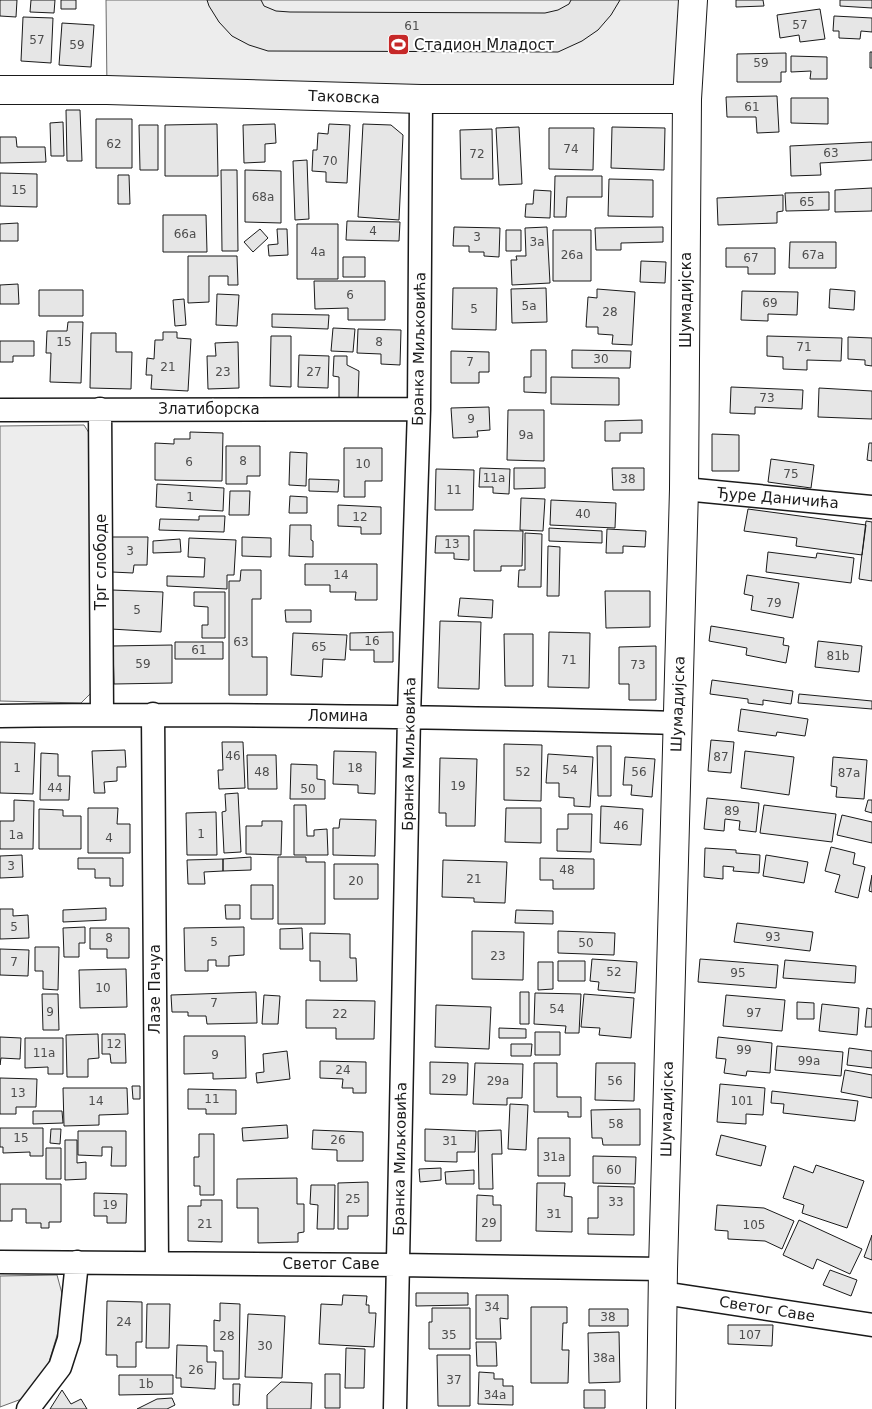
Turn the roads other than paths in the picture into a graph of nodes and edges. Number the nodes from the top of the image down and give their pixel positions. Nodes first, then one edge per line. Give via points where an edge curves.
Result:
1 (693, 0) edge
2 (0, 90) edge
3 (421, 99) junction
4 (687, 99) junction
5 (100, 409) junction
6 (419, 409) junction
7 (0, 410) edge
8 (684, 489) junction
9 (872, 507) edge
10 (102, 714) junction
11 (154, 714) junction
12 (0, 716) edge
13 (409, 716) junction
14 (677, 723) junction
15 (0, 1262) edge
16 (77, 1262) junction
17 (158, 1263) junction
18 (398, 1265) junction
19 (663, 1281) junction
20 (872, 1325) edge
21 (28, 1409) edge
22 (395, 1409) edge
23 (661, 1409) edge

1 - 4 street, Шумадијска
2 - 3 street, Таковска
3 - 4 street, Таковска
3 - 6 street, Бранка Миљковића
4 - 8 street, Шумадијска
5 - 6 street, Златиборска
5 - 7 street, Златиборска
5 - 10 street, Трг слободе
6 - 13 street, Бранка Миљковића
8 - 9 street, Ђуре Даничића
8 - 14 street, Шумадијска
10 - 11 street, Ломина
10 - 12 street, Ломина
11 - 13 street, Ломина
11 - 17 street, Лазе Пачуа
13 - 14 street, Ломина
13 - 18 street, Бранка Миљковића
14 - 19 street, Шумадијска
15 - 16 street, Светог Саве
16 - 17 street, Светог Саве
16 - 21 street via 69,1339 60,1367
17 - 18 street, Светог Саве
18 - 19 street, Светог Саве
18 - 22 street, Бранка Миљковића
19 - 20 street, Светог Саве
19 - 23 street, Шумадијска

